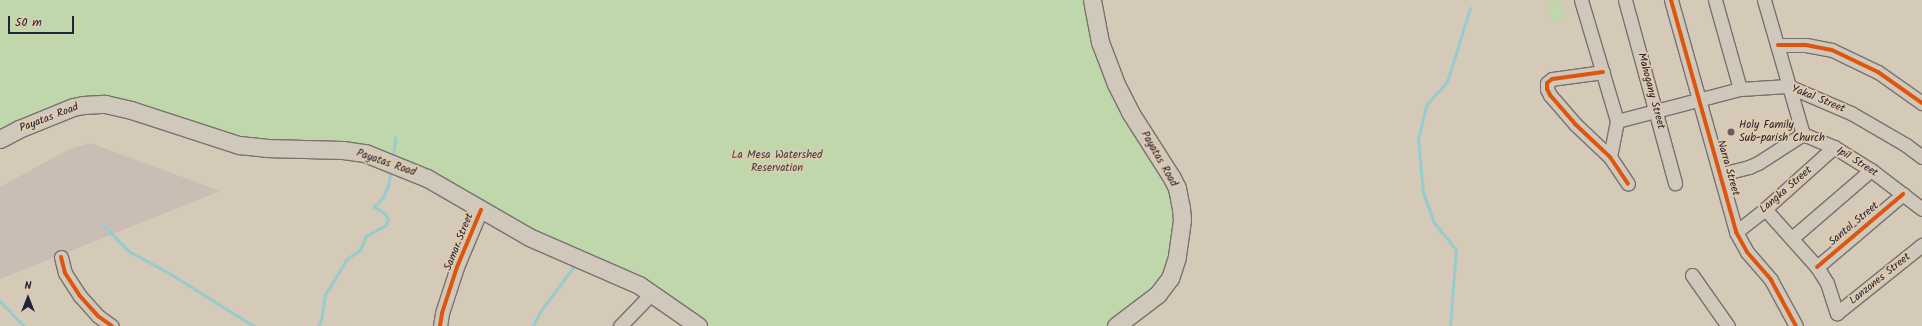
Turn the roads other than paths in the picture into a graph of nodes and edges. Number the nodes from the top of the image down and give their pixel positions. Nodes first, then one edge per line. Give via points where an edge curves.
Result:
1 (1092, 0) edge
2 (1581, 0) edge
3 (1625, 0) edge
4 (1671, 0) edge
5 (1715, 0) edge
6 (1764, 0) edge
7 (1778, 44) junction
8 (1603, 72) junction
9 (1788, 86) junction
10 (1740, 89) junction
11 (1699, 100) junction
12 (1922, 103) edge
13 (1657, 112) junction
14 (1617, 121) junction
15 (1803, 134) junction
16 (0, 139) edge
17 (1834, 147) junction
18 (1610, 157) junction
19 (1922, 157) edge
20 (1871, 170) junction
21 (1721, 174) junction
22 (1675, 183) dead end
23 (1628, 184) dead end
24 (1903, 194) junction
25 (1766, 209) junction
26 (1922, 209) edge
27 (481, 210) junction
28 (1736, 232) junction
29 (1792, 238) junction
30 (1922, 245) edge
31 (60, 257) dead end
32 (1817, 267) junction
33 (1692, 275) dead end
34 (652, 293) junction
35 (112, 326) edge
36 (440, 326) edge
37 (620, 326) edge
38 (698, 326) edge
39 (1116, 326) edge
40 (1728, 326) edge
41 (1796, 326) edge

1 - 39 main road, Payatas Road via 1100,42 1116,84 1130,112 1177,188 1182,220 1177,256 1170,278 1158,294
2 - 8 street
3 - 13 street, Mahogany Street
4 - 11 street, Narra Street
5 - 10 street
6 - 7 street
7 - 9 street
7 - 12 street via 1806,45 1832,50 1878,72
8 - 14 street
8 - 18 street via 1552,79 1547,83 1547,89 1575,124
9 - 10 street, Yakal Street
9 - 15 street
9 - 19 street, Yakal Street via 1851,113
10 - 11 street, Yakal Street
11 - 13 street, Yakal Street
11 - 21 street, Narra Street
13 - 14 street, Yakal Street
13 - 22 street, Mahogany Street
14 - 18 street
15 - 17 street, Ipil Street
15 - 21 street via 1758,163
16 - 27 main road, Payatas Road via 64,110 83,105 104,104 131,110 239,145 365,153 427,178
17 - 20 street, Ipil Street
17 - 25 street, Langka Street
18 - 23 street
20 - 24 street, Ipil Street
20 - 29 street
21 - 28 street, Narra Street
24 - 26 street, Ipil Street
24 - 32 street, Santol Street
25 - 28 street, Langka Street
25 - 29 street
27 - 34 main road, Payatas Road via 529,238
27 - 36 street, Samar Street via 457,267
28 - 41 street, Narra Street via 1747,252 1772,280
29 - 32 street
30 - 32 street, Lanzones Street via 1837,313 1827,283
31 - 35 street via 65,273 80,296 98,316
33 - 40 street
34 - 37 street
34 - 38 main road, Payatas Road

